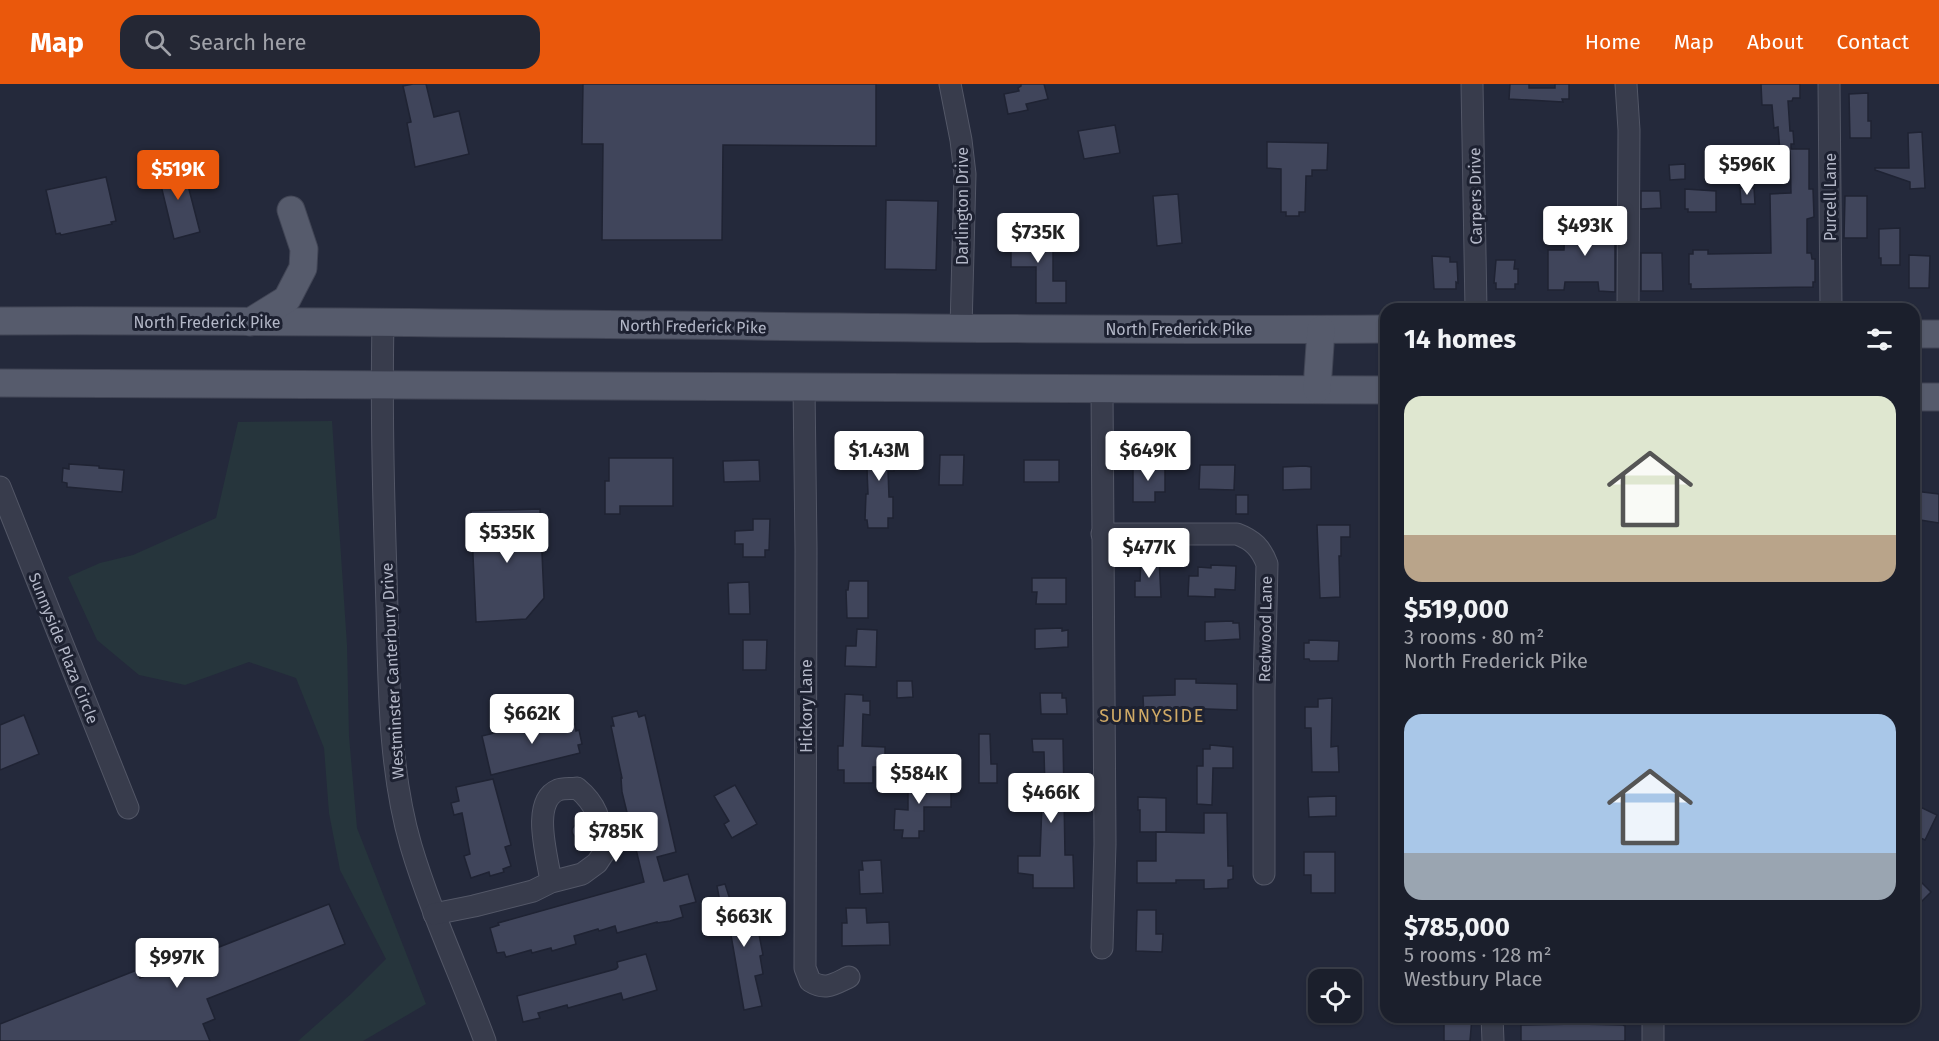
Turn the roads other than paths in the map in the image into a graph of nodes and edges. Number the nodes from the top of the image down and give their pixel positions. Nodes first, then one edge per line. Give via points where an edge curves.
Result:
1 (950, 84) edge
2 (1472, 84) edge
3 (1626, 84) edge
4 (1829, 84) edge
5 (291, 210) dead end
6 (1476, 303) edge
7 (1628, 303) edge
8 (1831, 303) edge
9 (0, 321) edge
10 (250, 322) junction
11 (383, 323) junction
12 (961, 329) junction
13 (1380, 329) edge
14 (1321, 330) junction
15 (1920, 334) edge
16 (1939, 334) edge
17 (0, 383) edge
18 (381, 384) junction
19 (804, 387) junction
20 (1102, 389) junction
21 (1317, 389) junction
22 (1380, 390) edge
23 (1920, 397) edge
24 (1939, 397) edge
25 (0, 487) edge
26 (1102, 534) junction
27 (128, 808) dead end
28 (1264, 874) dead end
29 (551, 882) dead end
30 (435, 914) junction
31 (1102, 948) dead end
32 (849, 977) dead end
33 (1492, 1023) edge
34 (1653, 1023) edge
35 (485, 1041) edge
36 (1493, 1041) edge
37 (1653, 1041) edge

1 - 12 street, Darlington Drive via 964,174
2 - 6 street, Carpers Drive
3 - 7 street
4 - 8 street, Purcell Lane
5 - 10 main road via 304,249 303,267 287,299
9 - 10 main road, North Frederick Pike
10 - 11 main road, North Frederick Pike
11 - 12 main road, North Frederick Pike
11 - 18 street, Westminster Canterbury Drive
12 - 14 main road, North Frederick Pike
13 - 14 main road, North Frederick Pike
14 - 21 main road
15 - 16 main road
17 - 18 main road
18 - 19 main road
18 - 30 street, Westminster Canterbury Drive via 393,734 411,845
19 - 20 main road
19 - 32 street, Hickory Lane via 805,968 810,981 818,986 827,987
20 - 21 main road
20 - 26 street
21 - 22 main road
23 - 24 main road
25 - 27 street, Sunnyside Plaza Circle
26 - 28 street, Redwood Lane via 1237,534 1256,544 1263,553 1267,564
26 - 31 street
29 - 30 street via 533,891
30 - 35 street, Westminster Canterbury Drive
33 - 36 street
34 - 37 street

